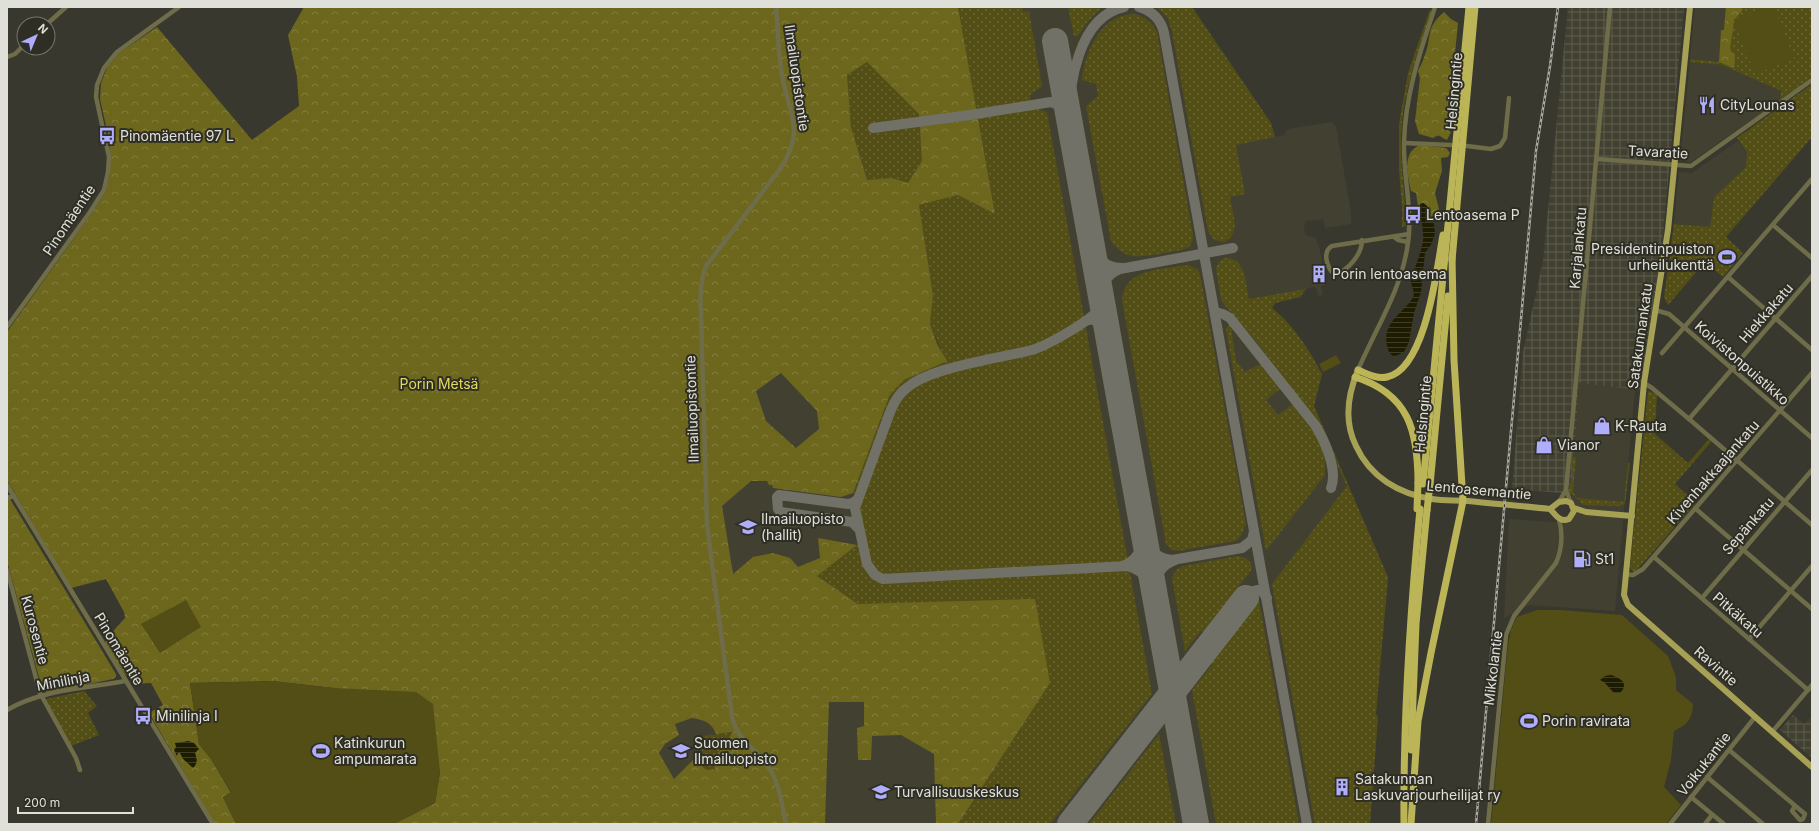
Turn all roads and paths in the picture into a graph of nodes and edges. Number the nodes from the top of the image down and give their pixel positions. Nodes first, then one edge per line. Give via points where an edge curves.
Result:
1 (66, 7) edge
2 (179, 7) edge
3 (776, 7) edge
4 (1435, 7) edge
5 (1469, 7) edge
6 (1475, 7) edge
7 (1610, 7) edge
8 (1690, 7) edge
9 (56, 16) edge
10 (1812, 80) edge
11 (1509, 98) dead end
12 (1404, 143) junction
13 (1451, 145) dead end
14 (1467, 146) dead end
15 (1597, 159) junction
16 (1674, 166) junction
17 (1452, 178) junction
18 (1812, 179) edge
19 (1773, 224) junction
20 (1409, 234) junction
21 (1394, 237) junction
22 (1362, 240) junction
23 (1408, 242) junction
24 (1452, 257) junction
25 (1812, 258) edge
26 (1812, 276) edge
27 (1728, 277) junction
28 (1655, 310) junction
29 (1775, 318) junction
30 (7, 327) edge
31 (1684, 327) junction
32 (1812, 350) edge
33 (1662, 353) dead end
34 (1732, 369) junction
35 (1812, 373) edge
36 (1356, 374) junction
37 (1644, 383) junction
38 (1780, 410) junction
39 (1689, 418) junction
40 (1812, 438) edge
41 (1737, 460) junction
42 (1812, 470) edge
43 (1424, 484) junction
44 (7, 485) edge
45 (1566, 490) junction
46 (14, 496) junction
47 (7, 498) edge
48 (1463, 501) junction
49 (1784, 501) junction
50 (1558, 503) junction
51 (1550, 508) junction
52 (1421, 509) junction
53 (1696, 509) junction
54 (1572, 511) junction
55 (1632, 516) junction
56 (1557, 517) junction
57 (1812, 525) edge
58 (1562, 530) junction
59 (1743, 548) junction
60 (1654, 557) junction
61 (1812, 566) edge
62 (7, 570) edge
63 (1625, 574) junction
64 (1791, 591) junction
65 (1702, 598) junction
66 (1812, 609) edge
67 (1749, 639) junction
68 (125, 681) junction
69 (1812, 685) edge
70 (1808, 690) junction
71 (42, 695) junction
72 (7, 710) edge
73 (1755, 717) junction
74 (1772, 732) junction
75 (1729, 750) junction
76 (1812, 767) edge
77 (80, 770) dead end
78 (1707, 777) junction
79 (1691, 797) junction
80 (1795, 806) dead end
81 (1712, 814) junction
82 (213, 824) edge
83 (786, 824) edge
84 (1404, 824) edge
85 (1411, 824) edge
86 (1488, 824) edge
87 (1670, 824) edge
88 (1705, 824) edge
89 (1724, 824) edge
90 (1763, 824) edge

1 - 9 street
2 - 30 street, Pinomäentie via 117,52 104,68 97,85 96,98 108,157 104,190
3 - 83 street, Ilmailuopistontie via 782,74 794,123 794,142 780,169 706,266 700,290 707,525 732,717 734,728 773,775
4 - 12 street, Lentoasemantie via 1411,83
5 - 17 highway, Helsingintie
6 - 24 highway, Helsingintie
7 - 15 street, Karjalankatu
8 - 16 main road, Satakunnankatu
10 - 16 street, Tavaratie via 1695,164 1688,167
11 - 14 street via 1504,138 1500,146 1491,149
12 - 13 street
12 - 20 street, Lentoasemantie
15 - 16 street, Tavaratie
15 - 45 street, Karjalankatu
16 - 28 main road, Satakunnankatu via 1668,230
17 - 36 highway via 1434,285 1416,348 1402,368 1392,375 1387,377
17 - 43 highway, Helsingintie
18 - 19 street
19 - 25 street
19 - 27 street
20 - 21 street
20 - 23 street, Lentoasemantie
21 - 22 street
21 - 23 street
22 - 22 street via 1328,248 1326,253 1334,274 1346,269 1360,251
23 - 36 street, Lentoasemantie via 1400,276
24 - 43 highway, Helsingintie
24 - 48 highway via 1454,360
26 - 29 street, Hiekkakatu
27 - 29 street
27 - 31 street
28 - 31 street, Koivistonpuistikko via 1669,314
28 - 37 main road, Satakunnankatu
29 - 32 street
29 - 34 street, Hiekkakatu
31 - 33 street
31 - 34 street, Koivistonpuistikko
34 - 38 street, Koivistonpuistikko
34 - 39 street, Hiekkakatu
35 - 38 street, Kivenhakkaajankatu
36 - 43 highway via 1381,388 1405,413 1413,432
36 - 48 main road, Lentoasemantie via 1350,393 1349,424 1358,452 1371,470 1393,487 1413,495
37 - 39 street
37 - 55 main road, Satakunnankatu
38 - 40 street, Koivistonpuistikko
38 - 41 street, Kivenhakkaajankatu
39 - 41 street
41 - 49 street
41 - 53 street, Kivenhakkaajankatu
42 - 49 street, Sepänkatu
43 - 52 highway, Helsingintie, bridge
43 - 52 highway, bridge
44 - 46 street, Pinomäentie
45 - 50 street, Karjalankatu
45 - 54 street, Karjalankatu
46 - 47 street
46 - 68 street, Pinomäentie
48 - 51 main road, Lentoasemantie
48 - 85 highway via 1418,721
49 - 57 street
49 - 59 street, Sepänkatu
50 - 51 main road, Lentoasemantie
50 - 54 main road via 1566,501
50 - 56 main road via 1554,510
51 - 56 main road, Lentoasemantie
52 - 84 highway, Helsingintie via 1405,712
52 - 85 highway, Helsingintie via 1413,682
53 - 59 street
53 - 60 street, Kivenhakkaajankatu
54 - 55 main road
54 - 56 main road via 1566,520
54 - 58 street
55 - 63 main road, Satakunnankatu
56 - 58 street
58 - 86 street, Mikkolantie via 1556,563 1518,611 1507,630
59 - 64 street
59 - 65 street, Sepänkatu
60 - 63 street, Kivenhakkaajankatu via 1636,574
60 - 65 street, Pitkäkatu
61 - 64 street
62 - 71 street, Kurosentie
63 - 73 main road, Ravintie via 1624,595 1628,605
64 - 66 street
64 - 67 street
65 - 67 street, Pitkäkatu
67 - 70 street, Pitkäkatu
68 - 71 street, Minilinja
68 - 82 street, Pinomäentie
69 - 70 street
70 - 74 street
71 - 72 street, Minilinja
71 - 77 street, Kurosentie
73 - 74 main road, Ravintie
73 - 75 street, Voikukantie
74 - 76 main road, Ravintie
75 - 78 street, Voikukantie
75 - 80 street
78 - 79 street, Voikukantie
78 - 90 street
79 - 81 street
79 - 87 street, Voikukantie
81 - 88 street
81 - 89 street

